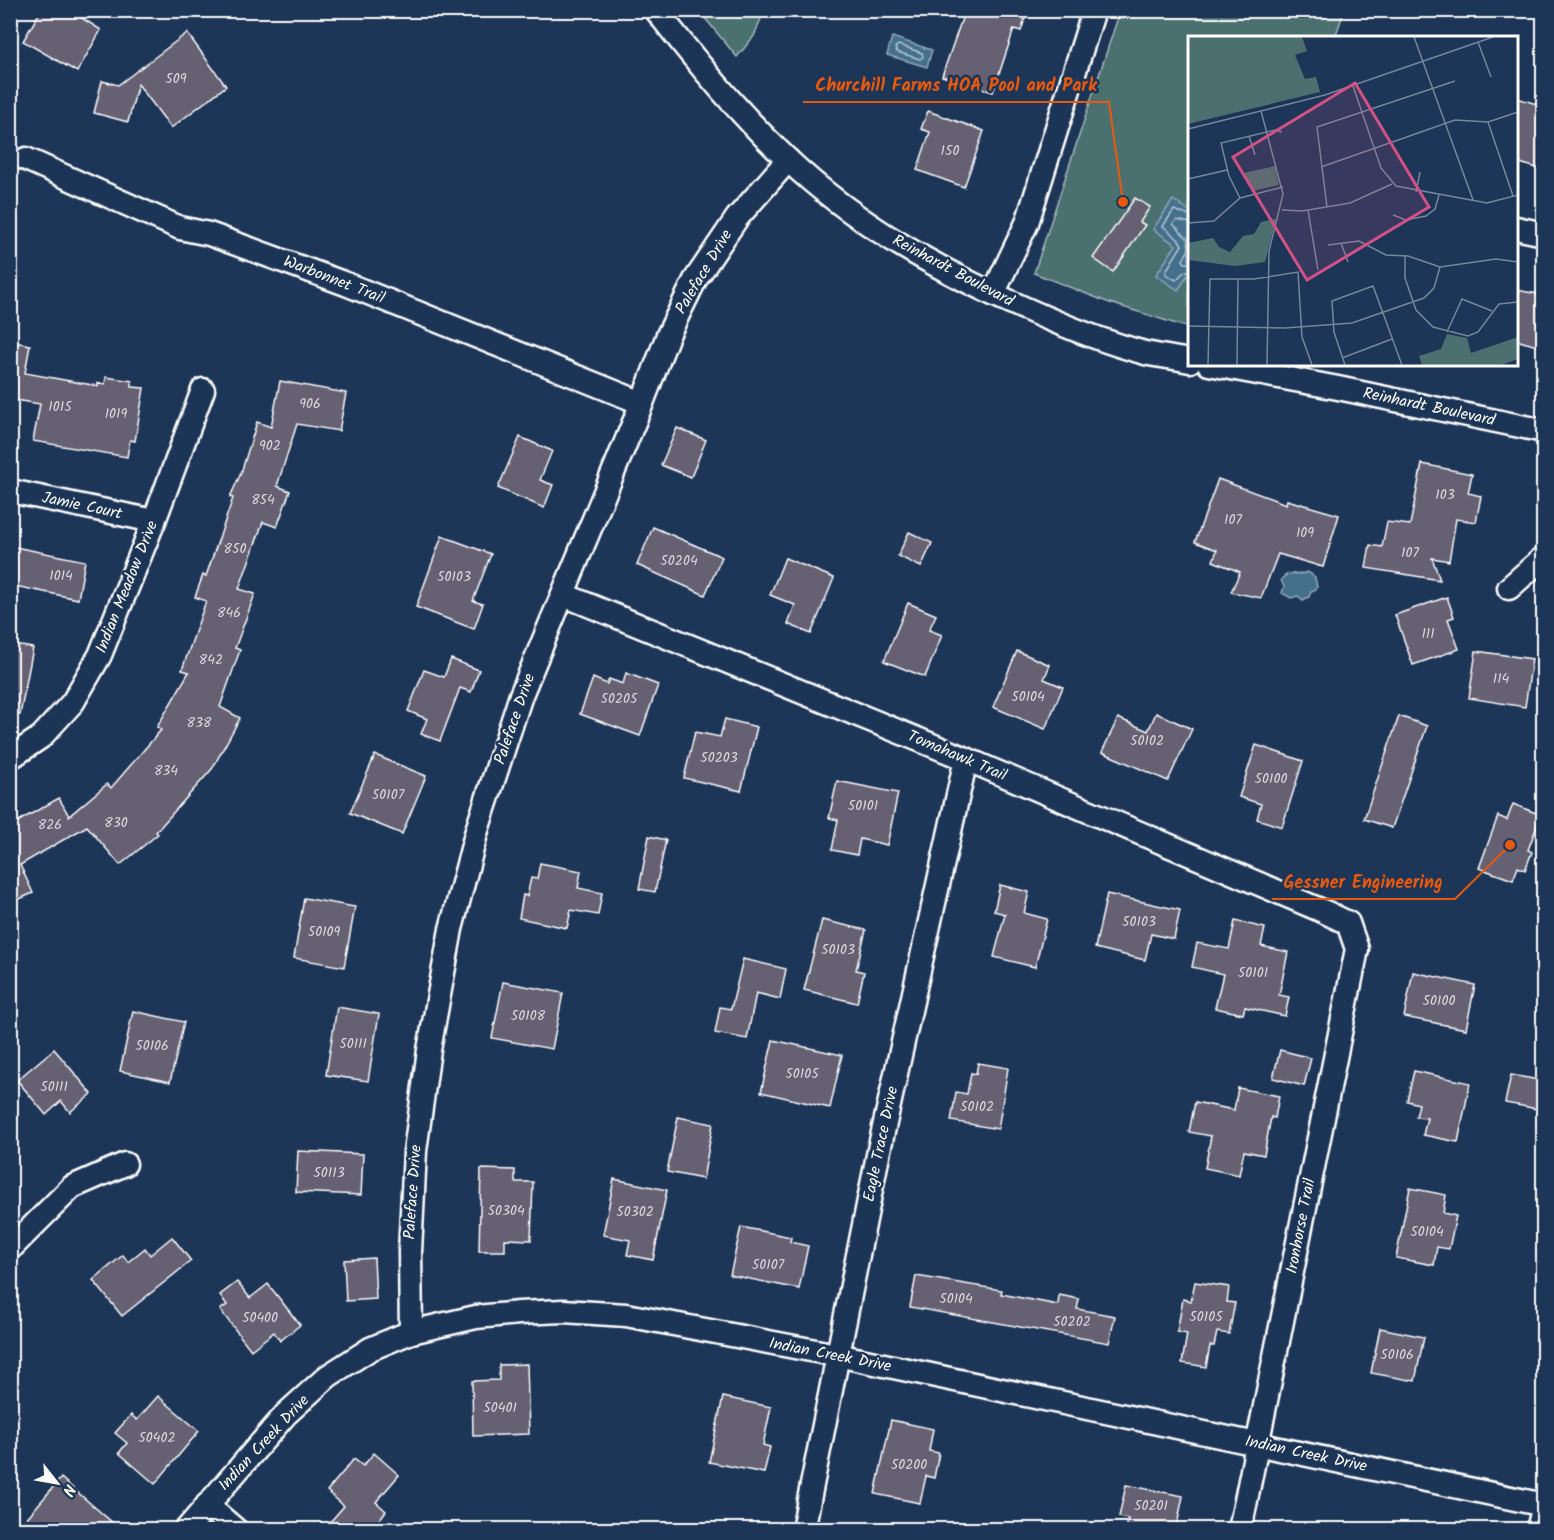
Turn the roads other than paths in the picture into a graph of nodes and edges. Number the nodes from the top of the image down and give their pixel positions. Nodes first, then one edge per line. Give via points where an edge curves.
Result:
1 (656, 10) edge
2 (1094, 10) edge
3 (26, 159) dead end
4 (788, 160) junction
5 (1518, 228) edge
6 (1544, 234) edge
7 (993, 294) junction
8 (1188, 361) edge
9 (1220, 366) edge
10 (203, 390) dead end
11 (642, 403) junction
12 (1544, 431) edge
13 (10, 491) edge
14 (154, 522) junction
15 (1544, 556) edge
16 (1509, 588) dead end
17 (564, 595) junction
18 (10, 758) edge
19 (966, 759) junction
20 (1348, 923) joint
21 (125, 1164) dead end
22 (10, 1249) edge
23 (411, 1332) junction
24 (837, 1355) junction
25 (1257, 1444) junction
26 (207, 1505) junction
27 (1544, 1505) edge
28 (1544, 1518) edge
29 (186, 1530) edge
30 (236, 1530) edge
31 (803, 1530) edge
32 (1240, 1530) edge
33 (1541, 1530) edge

1 - 4 street, Reinhardt Boulevard via 716,85
2 - 7 street via 1027,223
3 - 11 street, Warbonnet Trail via 180,228 209,234 346,284
4 - 7 street, Reinhardt Boulevard via 872,227 930,263
4 - 11 street, Paleface Drive via 737,218 695,280 668,335
5 - 6 street
7 - 8 street, Reinhardt Boulevard via 1062,325 1145,353
9 - 12 street, Reinhardt Boulevard
10 - 14 street, Indian Meadow Drive
11 - 17 street, Paleface Drive
13 - 14 street, Jamie Court
14 - 18 street, Indian Meadow Drive via 99,655 73,702 41,737
15 - 16 street
17 - 19 street, Tomahawk Trail
17 - 23 street, Paleface Drive via 521,695 477,830 452,929 415,1151
19 - 20 street, Tomahawk Trail
19 - 24 street, Eagle Trace Drive
20 - 25 street, Ironhorse Trail via 1357,949
21 - 22 street via 72,1187
23 - 24 street, Indian Creek Drive via 519,1312 605,1312
23 - 26 street, Indian Creek Drive via 370,1349 328,1376 286,1414
24 - 25 street, Indian Creek Drive
24 - 31 street, Eagle Trace Drive
25 - 27 street, Indian Creek Drive
25 - 32 street, Ironhorse Trail
26 - 29 street, Indian Creek Drive
26 - 30 street
28 - 33 main road

